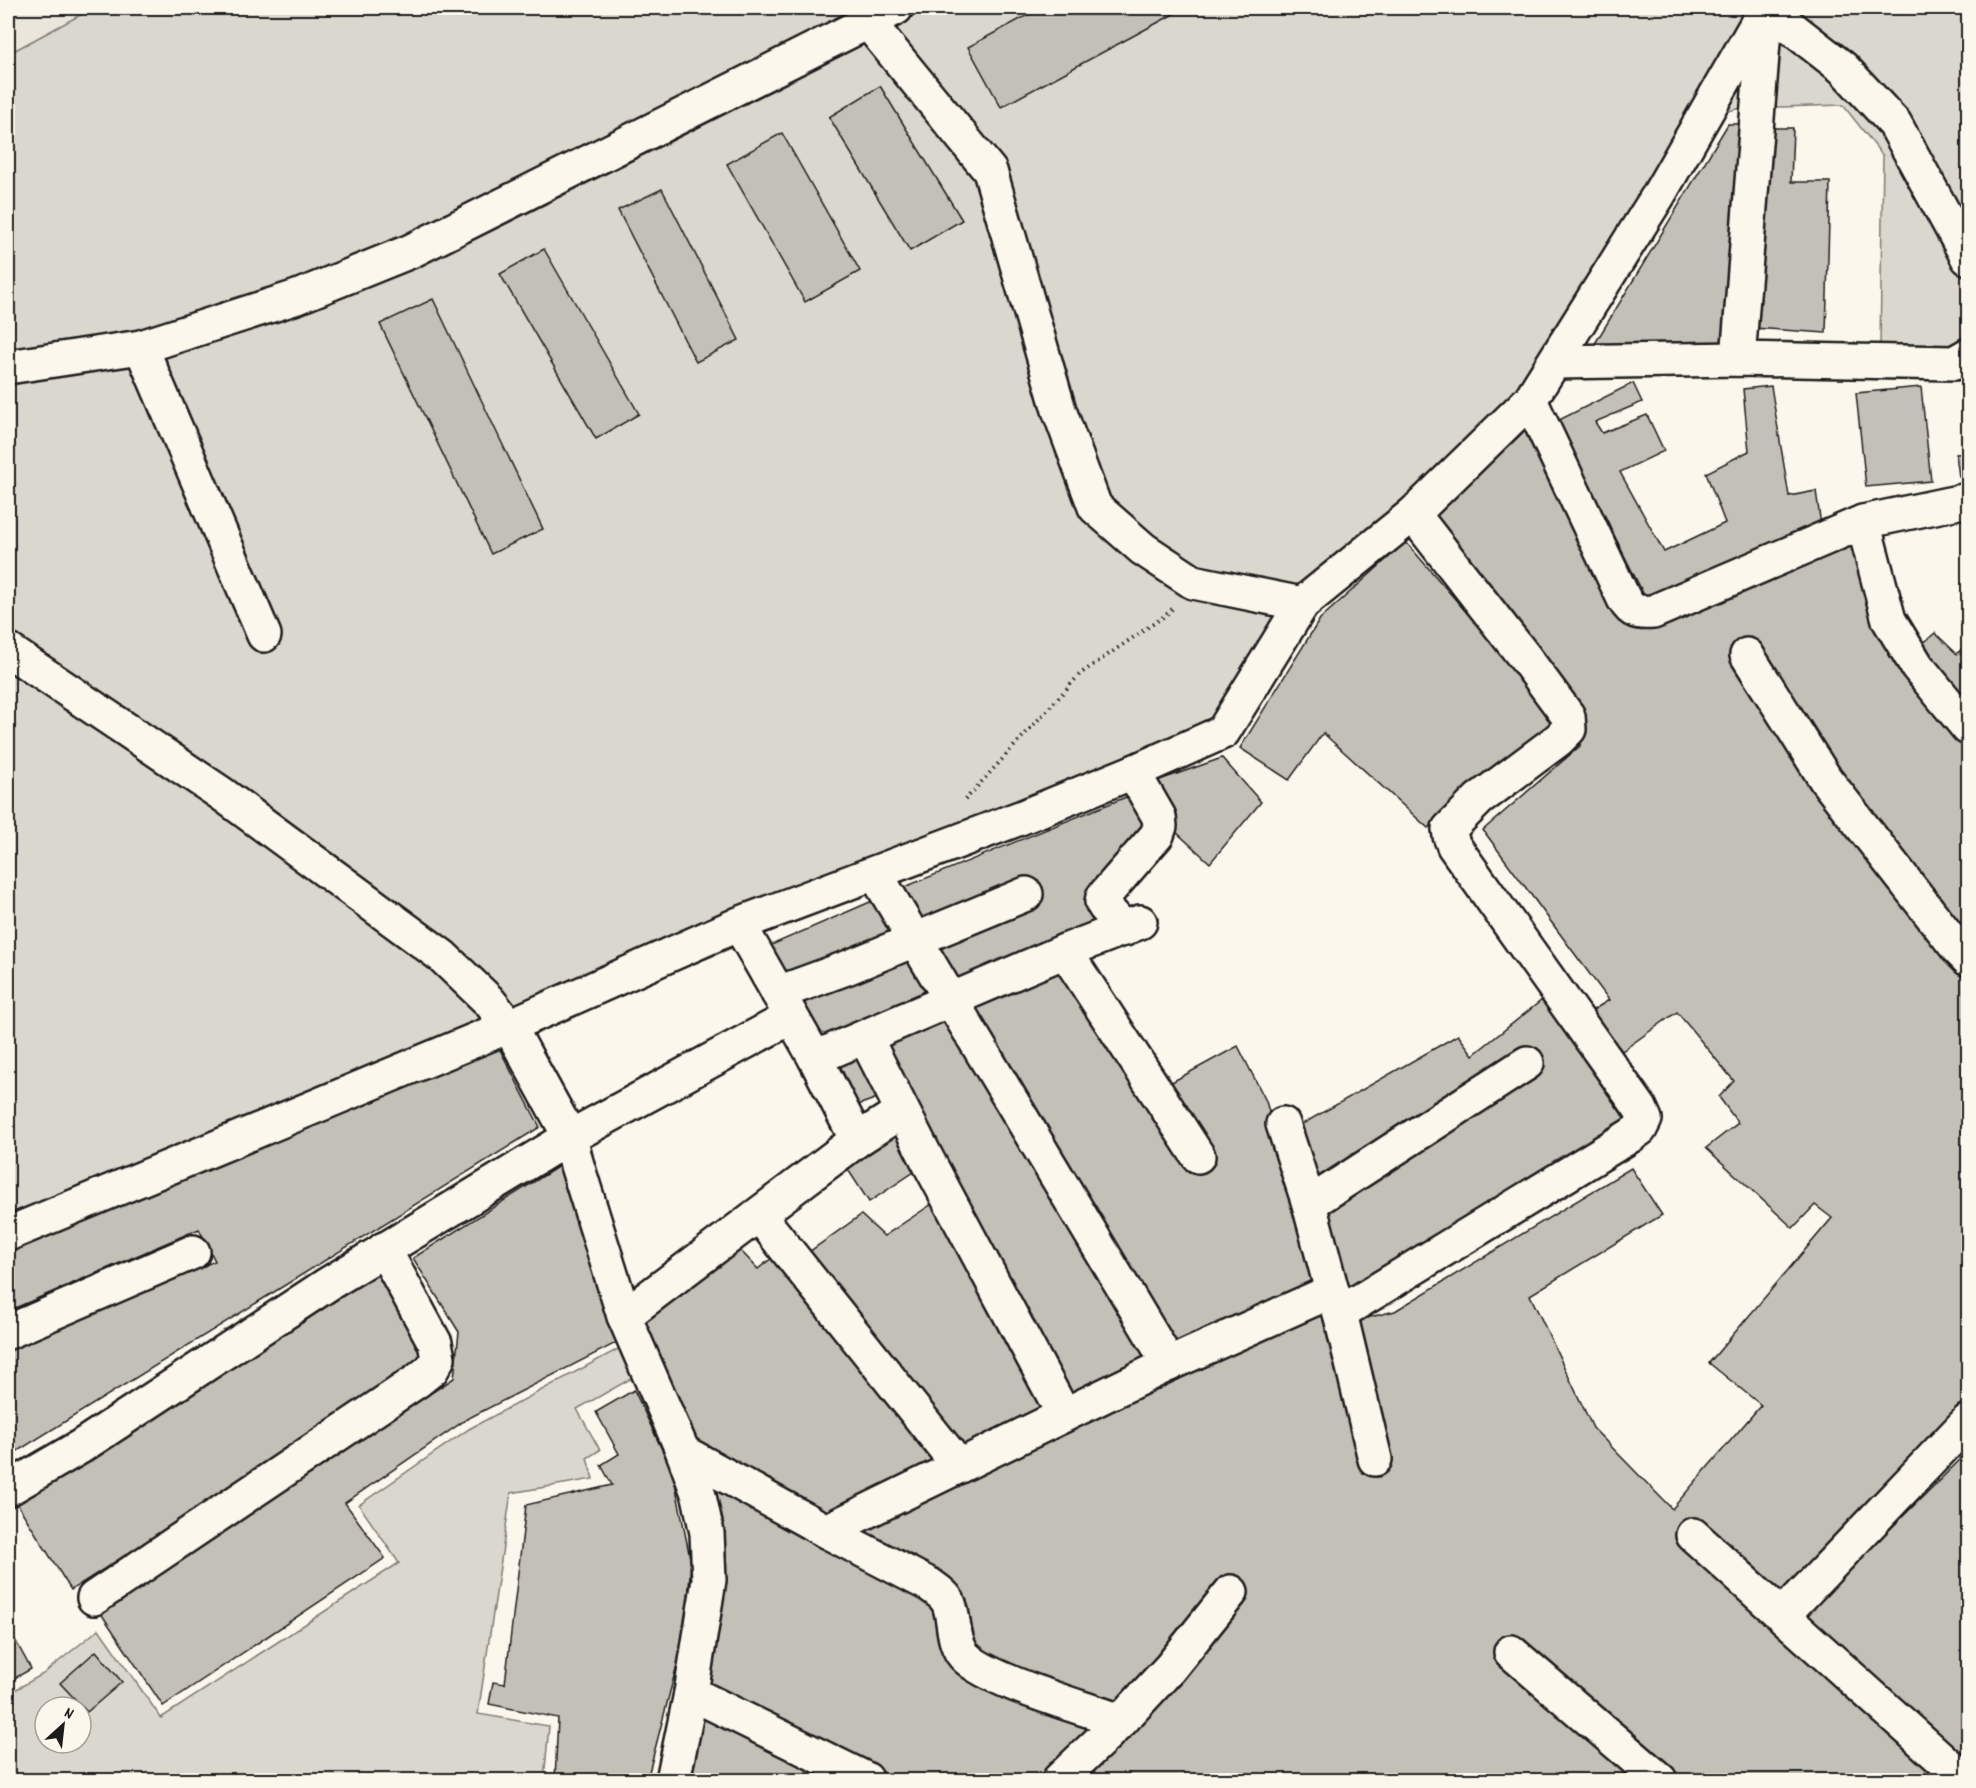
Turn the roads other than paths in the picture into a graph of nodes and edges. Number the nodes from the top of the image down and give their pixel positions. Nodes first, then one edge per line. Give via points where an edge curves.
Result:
1 (1766, 8) edge
2 (882, 15) edge
3 (1968, 258) edge
4 (141, 347) junction
5 (1968, 354) edge
6 (1738, 359) junction
7 (1555, 362) junction
8 (8, 367) edge
9 (1530, 400) junction
10 (1968, 500) edge
11 (1413, 514) junction
12 (1863, 522) junction
13 (1302, 604) junction
14 (264, 634) dead end
15 (8, 650) edge
16 (1747, 655) dead end
17 (1968, 728) edge
18 (1133, 772) junction
19 (875, 873) junction
20 (1026, 894) dead end
21 (739, 924) junction
22 (915, 939) junction
23 (1065, 951) junction
24 (1968, 959) edge
25 (952, 1000) junction
26 (785, 1005) junction
27 (509, 1026) junction
28 (865, 1037) junction
29 (815, 1058) junction
30 (1527, 1063) dead end
31 (902, 1112) junction
32 (1283, 1124) dead end
33 (570, 1137) junction
34 (857, 1140) junction
35 (1198, 1156) dead end
36 (1308, 1204) junction
37 (759, 1215) junction
38 (8, 1234) edge
39 (384, 1249) junction
40 (193, 1252) dead end
41 (1336, 1302) junction
42 (624, 1316) junction
43 (8, 1332) edge
44 (1169, 1364) junction
45 (1064, 1415) junction
46 (1968, 1421) edge
47 (683, 1452) junction
48 (1375, 1459) dead end
49 (959, 1466) junction
50 (8, 1489) edge
51 (826, 1531) junction
52 (1693, 1535) dead end
53 (1231, 1592) dead end
54 (94, 1598) dead end
55 (1783, 1615) junction
56 (1511, 1652) dead end
57 (691, 1693) junction
58 (1121, 1721) junction
59 (866, 1779) dead end
60 (673, 1780) edge
61 (1059, 1780) edge
62 (1660, 1780) edge
63 (1965, 1780) edge

1 - 3 street via 1843,68 1895,123
1 - 6 street
1 - 7 street via 1658,196
2 - 4 street via 411,251 297,297
2 - 13 street via 990,171 1059,410 1095,507 1143,549 1193,582
4 - 8 street
4 - 14 street
5 - 6 street via 1954,363
6 - 7 street
7 - 9 street
9 - 11 street
9 - 12 street via 1624,599 1640,613 1653,612
10 - 12 street
11 - 13 street
11 - 41 street via 1568,716 1569,729 1479,800 1449,829 1450,836 1645,1119 1630,1136
12 - 17 street via 1889,620 1917,666
13 - 18 street via 1222,732
15 - 27 street via 222,794 442,956
16 - 24 street via 1826,780
18 - 19 street
18 - 23 street via 1156,811 1160,826 1102,902 1132,925
19 - 21 street
19 - 22 street
20 - 22 street
21 - 26 street
21 - 27 street
22 - 25 street
22 - 26 street via 849,967
23 - 25 street
23 - 35 street
25 - 28 street
25 - 44 street
26 - 29 street
26 - 33 street
27 - 33 street
27 - 38 street
28 - 29 street
28 - 31 street
29 - 34 street
30 - 36 street
31 - 34 street
31 - 45 street
32 - 36 street
33 - 39 street
33 - 42 street
34 - 37 street
36 - 41 street
37 - 42 street
37 - 49 street
39 - 50 street via 80,1447
39 - 54 street via 435,1343 438,1358 432,1369
40 - 43 street
41 - 44 street
41 - 48 street
42 - 47 street
44 - 45 street
45 - 49 street
46 - 55 street
47 - 51 street
47 - 57 street via 707,1533 709,1580
49 - 51 street
51 - 58 street via 943,1594 962,1654 975,1666 995,1677
52 - 55 street
53 - 58 street
55 - 63 street
56 - 62 street
57 - 59 street
57 - 60 street
58 - 61 street

